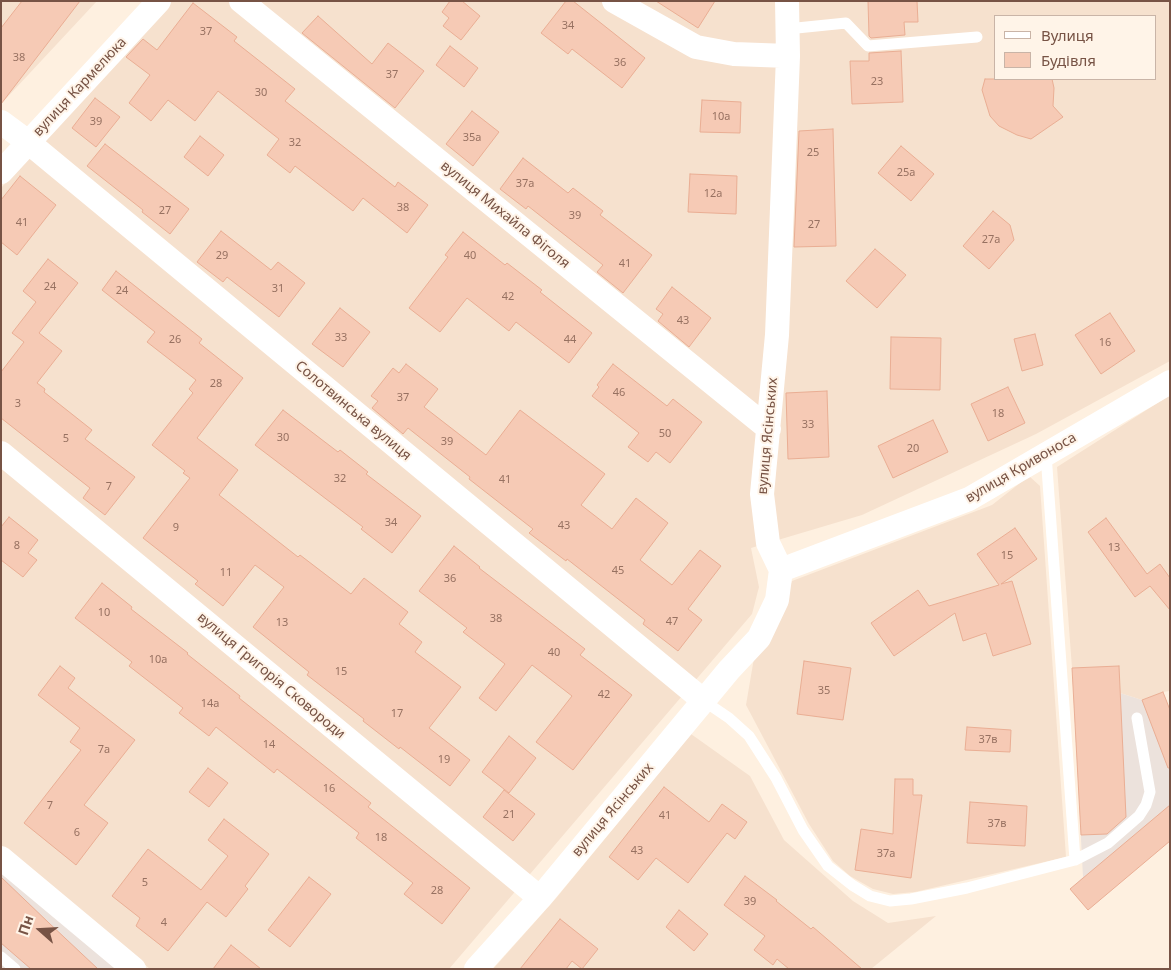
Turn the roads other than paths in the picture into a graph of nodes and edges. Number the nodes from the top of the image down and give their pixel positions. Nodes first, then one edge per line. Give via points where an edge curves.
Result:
1 (159, 1) edge
2 (241, 1) edge
3 (614, 1) edge
4 (787, 1) edge
5 (787, 28) junction
6 (976, 38) dead end
7 (788, 56) junction
8 (1, 122) edge
9 (28, 142) junction
10 (1, 172) edge
11 (1170, 382) edge
12 (769, 429) junction
13 (1, 453) edge
14 (1046, 454) junction
15 (781, 570) junction
16 (704, 700) junction
17 (1137, 718) dead end
18 (1, 858) edge
19 (1075, 860) junction
20 (540, 898) junction
21 (1, 957) edge
22 (15, 969) edge
23 (134, 969) edge
24 (476, 969) edge

1 - 9 street, вулиця Кармелюка
2 - 12 street, вулиця Михайла Фіголя
3 - 7 street via 696,47 734,54
4 - 5 street, вулиця Ясінських
5 - 6 lane via 846,23 868,46
5 - 7 street, вулиця Ясінських
7 - 12 street, вулиця Ясінських via 777,336
8 - 9 street, Солотвинська вулиця
9 - 10 street, вулиця Кармелюка
9 - 16 street, Солотвинська вулиця
11 - 14 street, вулиця Кривоноса
12 - 15 street, вулиця Ясінських via 762,494 768,544
13 - 20 street, вулиця Григорія Сковороди
14 - 15 street, вулиця Кривоноса via 969,499
14 - 19 lane
15 - 16 street, вулиця Ясінських via 777,600 759,638
16 - 19 lane via 748,736 828,866 870,896 890,901 911,899
16 - 20 street, вулиця Ясінських
17 - 19 lane via 1150,792 1146,806 1108,843
18 - 23 street
20 - 24 street, вулиця Ясінських
21 - 22 lane

